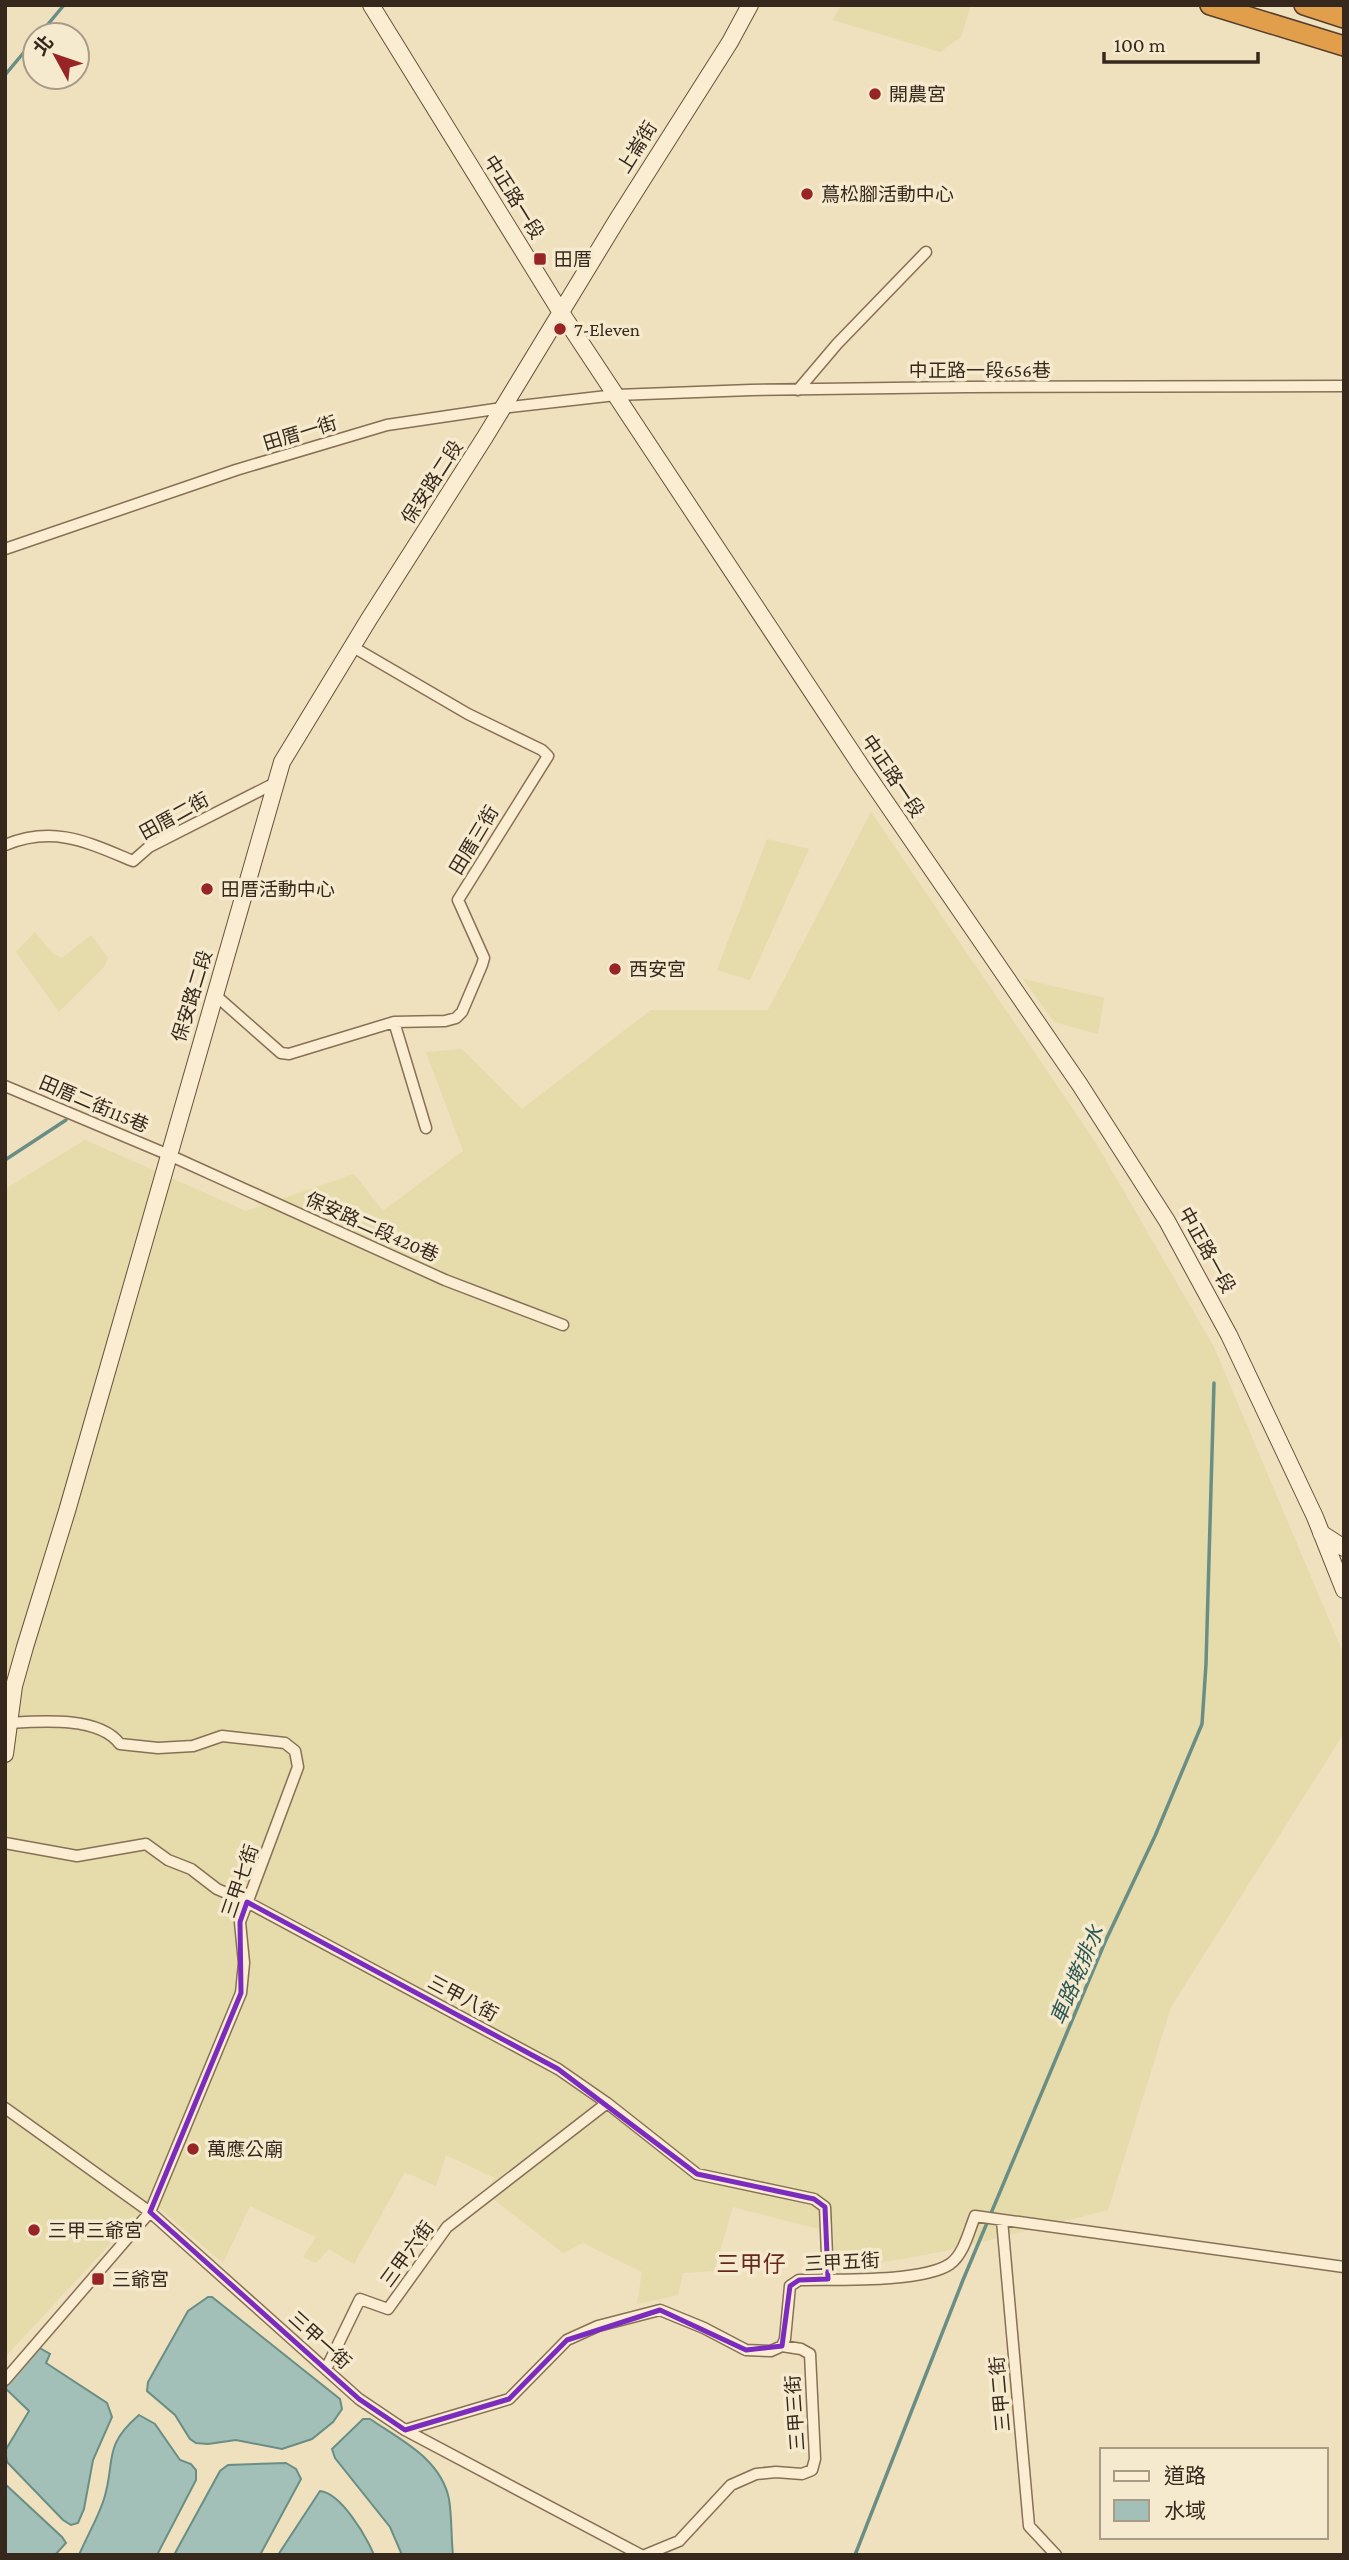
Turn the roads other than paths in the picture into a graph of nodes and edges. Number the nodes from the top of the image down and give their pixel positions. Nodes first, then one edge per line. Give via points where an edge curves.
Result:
1 (371, 5) edge
2 (750, 5) edge
3 (1210, 5) edge
4 (1304, 5) edge
5 (1344, 18) edge
6 (1344, 46) edge
7 (926, 252) dead end
8 (560, 312) junction
9 (1344, 386) edge
10 (798, 390) junction
11 (617, 395) junction
12 (502, 408) junction
13 (5, 550) edge
14 (353, 647) junction
15 (277, 782) junction
16 (5, 845) edge
17 (214, 994) junction
18 (394, 1022) junction
19 (5, 1086) edge
20 (426, 1128) dead end
21 (169, 1155) junction
22 (563, 1325) dead end
23 (1321, 1533) junction
24 (1344, 1548) edge
25 (1344, 1590) edge
26 (6, 1738) edge
27 (5, 1843) edge
28 (247, 1902) junction
29 (607, 2103) junction
30 (5, 2108) edge
31 (150, 2213) junction
32 (1003, 2220) junction
33 (1344, 2267) edge
34 (828, 2279) junction
35 (782, 2346) junction
36 (326, 2369) junction
37 (5, 2380) edge
38 (405, 2430) junction
39 (643, 2555) edge
40 (1056, 2555) edge

1 - 8 street, 中正路一段
2 - 8 street, 上崙街
3 - 6 highway
4 - 5 highway
7 - 10 street
8 - 11 street, 中正路一段
8 - 12 street, 保安路二段
9 - 10 street, 中正路一段656巷
10 - 11 street, 中正路一段656巷
11 - 12 street, 田厝一街
11 - 23 street, 中正路一段 via 1167,1221 1229,1335
12 - 13 street, 田厝一街 via 387,425 236,470
12 - 14 street, 保安路二段
14 - 15 street, 保安路二段 via 282,762
14 - 18 street, 田厝三街 via 548,756 458,900 484,958 461,1012 445,1021
15 - 16 street, 田厝二街 via 149,847 133,861 77,838 25,836
15 - 17 street, 保安路二段
17 - 18 street, 田厝三街 via 281,1053
17 - 21 street, 保安路二段
18 - 20 street
19 - 21 street, 田厝二街115巷
21 - 22 street, 保安路二段420巷 via 445,1280
21 - 26 street, 保安路二段 via 25,1647
23 - 24 street
23 - 25 street, 中正路一段
26 - 28 street, 三甲七街 via 35,1721 82,1723 115,1737 120,1744 158,1748 193,1746 222,1736 285,1743 295,1751 299,1767
27 - 28 street, 三甲八街 via 77,1856 146,1844 217,1889
28 - 29 street, 三甲八街 via 558,2069
28 - 31 street, 三甲七街 via 240,1922 241,1993
29 - 34 street, 三甲八街 via 697,2174 814,2199 825,2207
29 - 36 street, 三甲六街 via 447,2227 388,2309 360,2299
30 - 31 street, 三甲一街
31 - 36 street, 三甲一街
31 - 37 street, 三甲七街
32 - 33 street, 三甲五街
32 - 34 street, 三甲五街 via 975,2216 959,2253 949,2264 915,2275
32 - 40 street, 三甲二街 via 1029,2526
34 - 35 street, 三甲五街 via 799,2280 790,2287
35 - 38 street via 771,2351 746,2350 660,2310 598,2326 568,2340 509,2399
35 - 39 street, 三甲三街 via 810,2354 816,2459 812,2470 756,2474 731,2485 679,2541
36 - 38 street, 三甲一街 via 359,2399
38 - 39 street, 三甲一街

